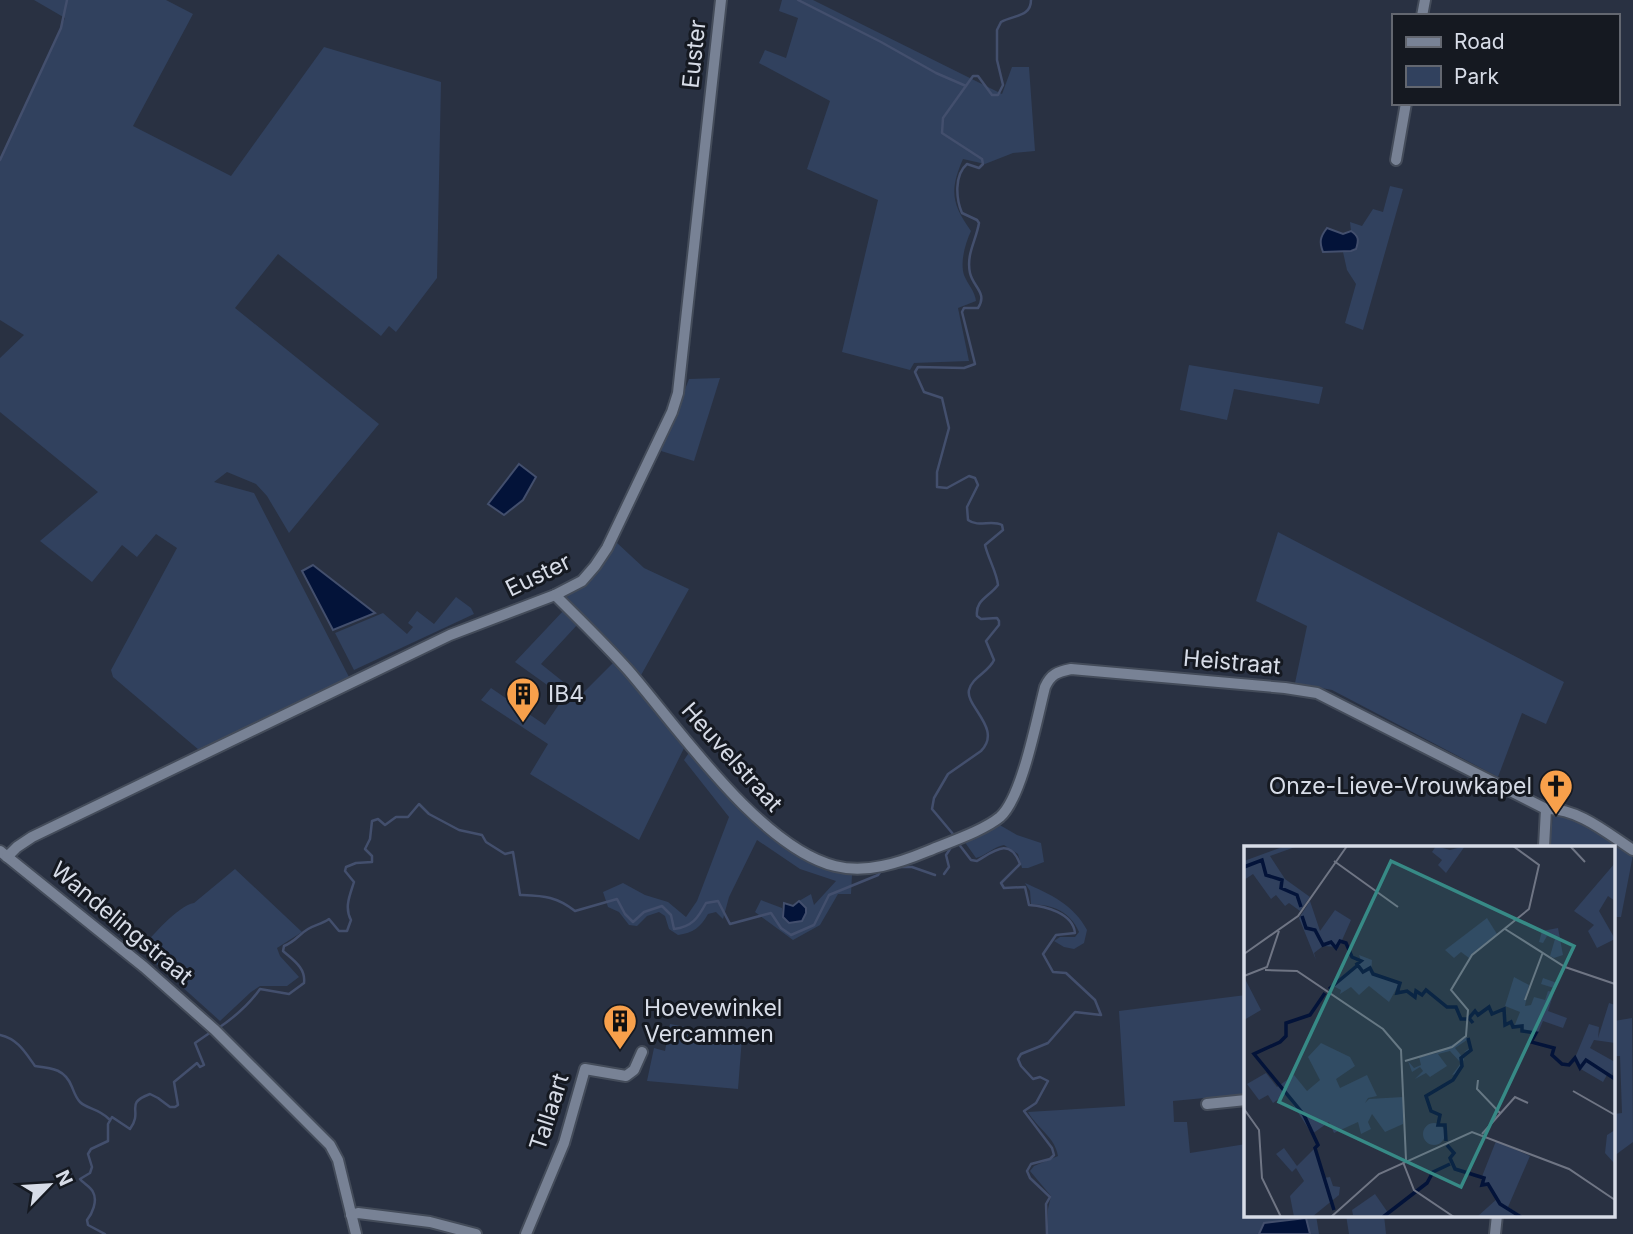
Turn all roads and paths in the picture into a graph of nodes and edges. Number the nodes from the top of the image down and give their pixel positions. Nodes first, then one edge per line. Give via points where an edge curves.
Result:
1 (721, 0) edge
2 (1406, 105) edge
3 (1395, 160) dead end
4 (555, 595) junction
5 (1546, 809) junction
6 (956, 838) joint
7 (1544, 846) edge
8 (1633, 850) edge
9 (4, 854) edge
10 (642, 1052) dead end
11 (1244, 1100) edge
12 (1207, 1104) dead end
13 (351, 1215) junction
14 (1497, 1216) edge
15 (356, 1234) edge
16 (476, 1234) edge
17 (526, 1234) edge
18 (1495, 1234) edge

1 - 4 street, Euster via 678,393 607,548 582,581
2 - 3 street
4 - 6 street, Heuvelstraat via 627,669 759,821 812,857 856,870 875,868
4 - 9 street, Euster via 450,635
5 - 6 street, Heistraat via 1317,693 1071,669 1049,678 1007,809 994,821
5 - 7 street
5 - 8 street, Heistraat via 1572,813
9 - 13 street, Wandelingstraat via 215,1030 330,1145
10 - 17 street, Tallaart via 626,1076 585,1069 564,1143
11 - 12 street
13 - 15 street
13 - 16 street via 416,1220
14 - 18 street

